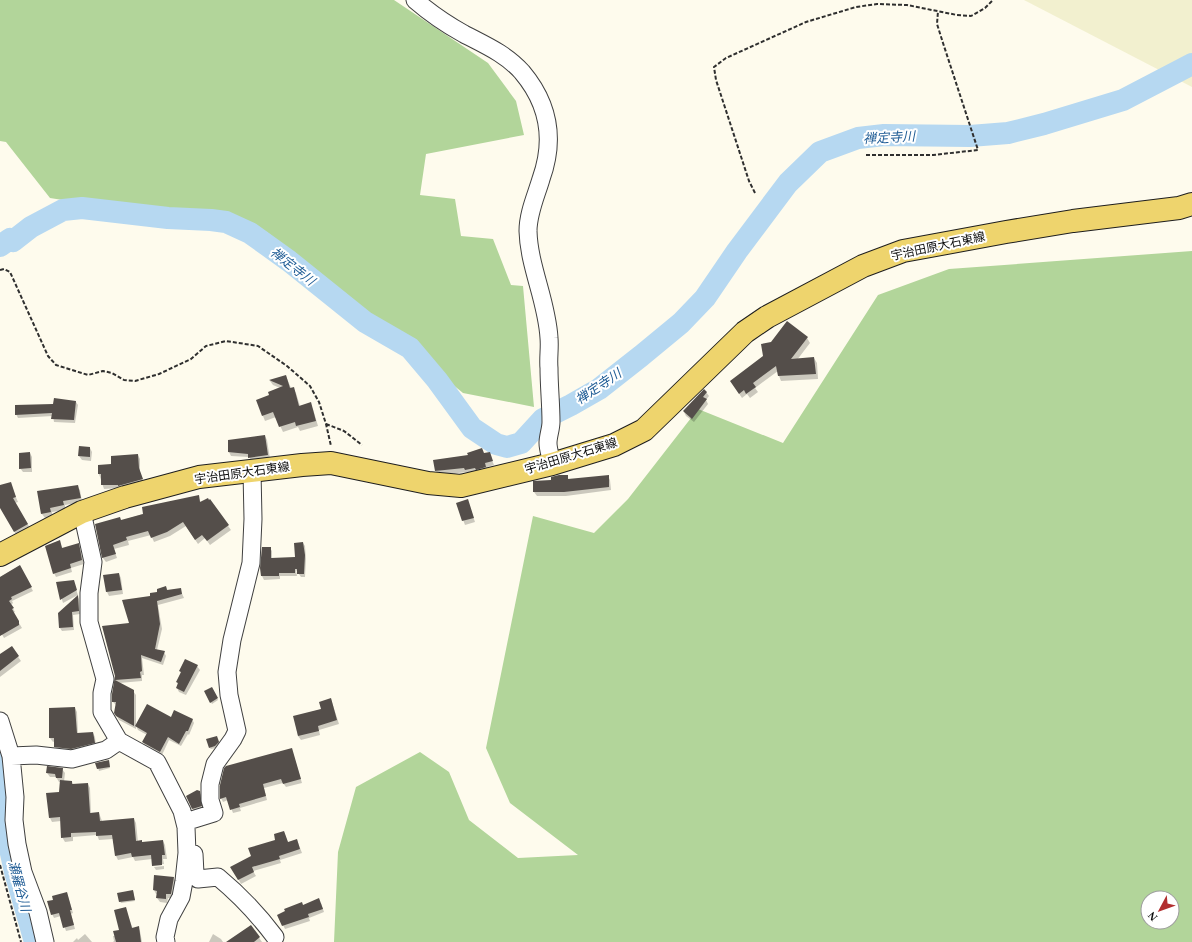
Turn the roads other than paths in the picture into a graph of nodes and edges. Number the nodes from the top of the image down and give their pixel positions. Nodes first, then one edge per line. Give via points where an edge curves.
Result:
1 (415, 0) edge
2 (1192, 204) edge
3 (552, 464) junction
4 (252, 471) junction
5 (82, 512) junction
6 (0, 555) edge
7 (0, 721) edge
8 (119, 741) junction
9 (11, 756) junction
10 (8, 820) edge
11 (185, 822) junction
12 (187, 847) junction
13 (275, 937) dead end
14 (45, 942) edge
15 (166, 942) edge

1 - 3 street via 437,18 508,58 535,90 547,119 548,152 530,212 528,230 550,338 551,418 548,444
2 - 3 main road, 宇治田原大石東線 via 1179,208 1073,221 902,251 863,266 745,332 644,430 614,445
3 - 4 main road, 宇治田原大石東線 via 461,486 428,483 331,463
4 - 5 main road, 宇治田原大石東線 via 199,477 125,497
4 - 11 street via 251,563 227,672 229,696 237,730 215,764 210,792 214,813
5 - 6 main road, 宇治田原大石東線
5 - 8 street via 93,562 89,622 105,679 102,712
7 - 9 street
8 - 9 street via 106,750 72,759 36,755
8 - 11 street via 157,762
9 - 10 street via 16,797
10 - 14 street via 38,912
11 - 12 street
12 - 13 street via 194,848 195,874 198,879 218,877 257,913
12 - 15 street via 181,897 169,919

